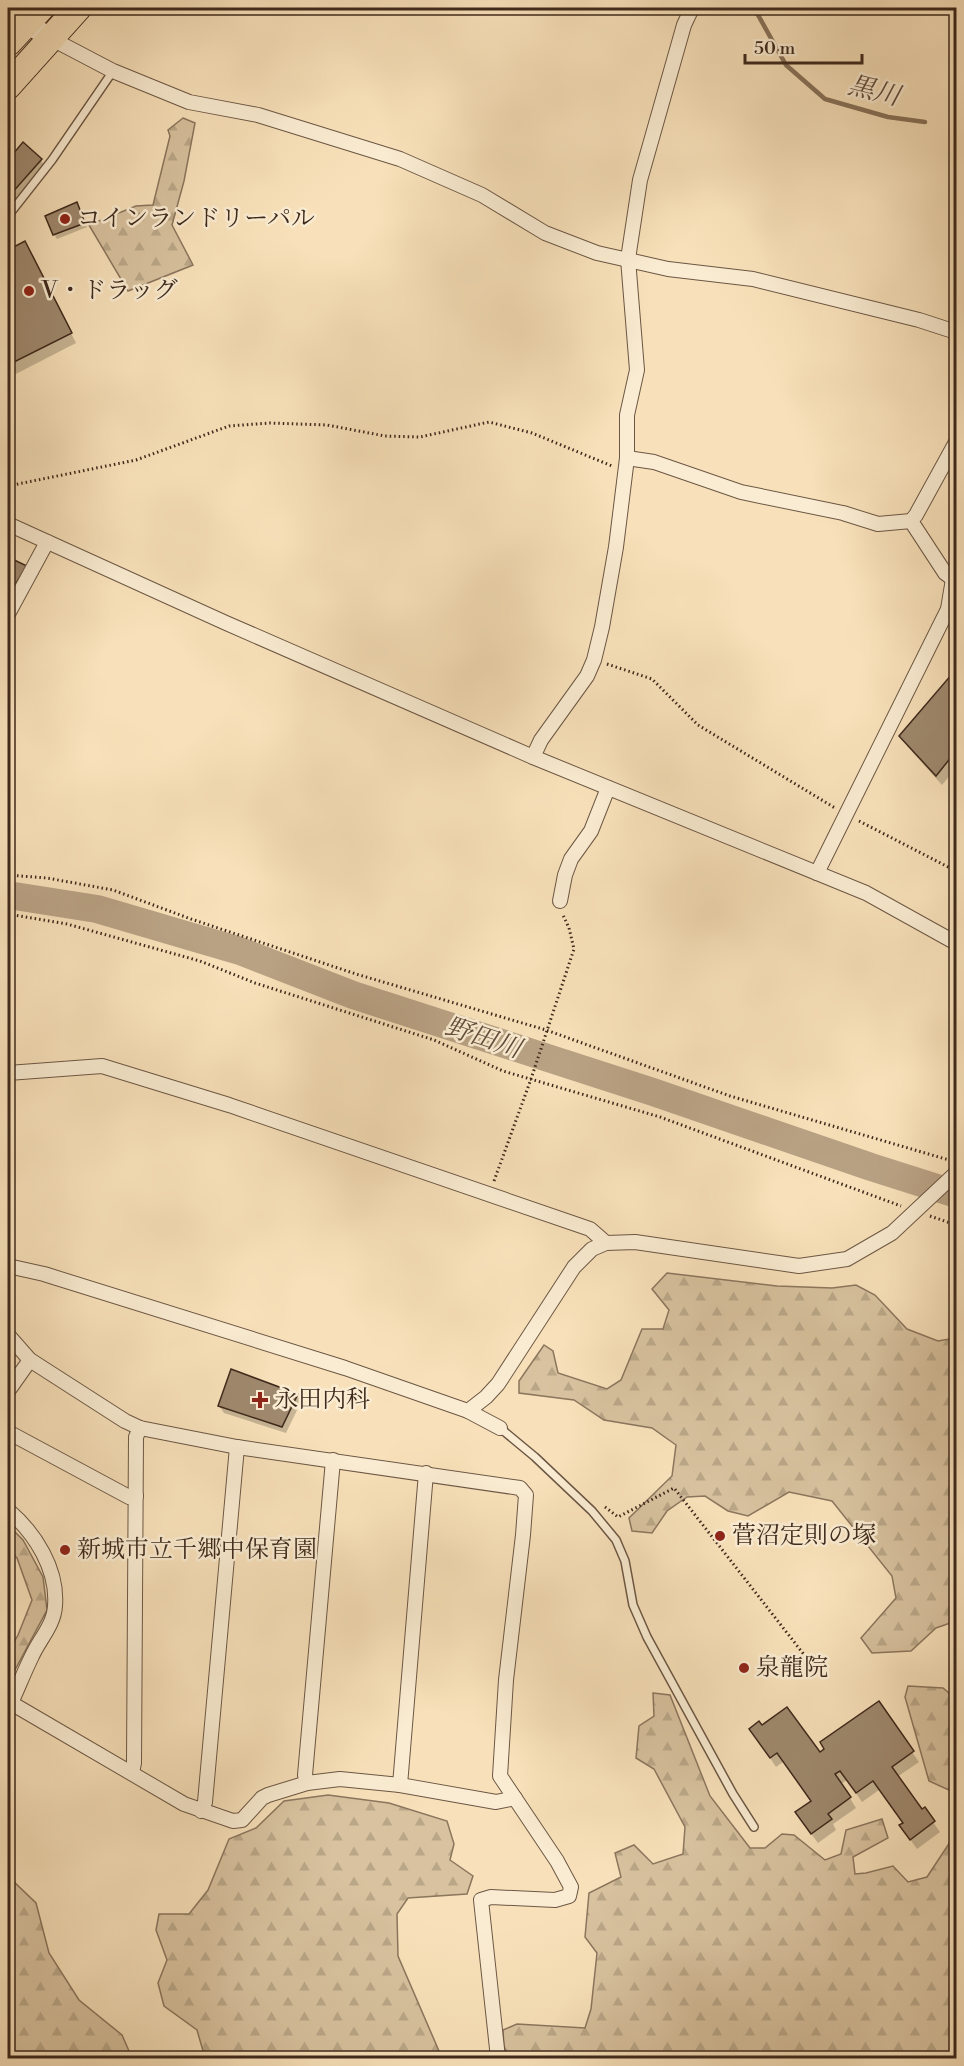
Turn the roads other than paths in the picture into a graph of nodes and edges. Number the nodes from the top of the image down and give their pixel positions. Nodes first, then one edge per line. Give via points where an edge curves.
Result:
1 (78, 8) edge
2 (692, 8) edge
3 (25, 15) edge
4 (50, 38) junction
5 (8, 43) edge
6 (113, 71) junction
7 (8, 86) edge
8 (8, 216) edge
9 (628, 259) junction
10 (957, 332) edge
11 (957, 442) edge
12 (626, 464) junction
13 (910, 521) junction
14 (8, 524) edge
15 (47, 542) junction
16 (955, 576) edge
17 (952, 610) edge
18 (8, 614) edge
19 (533, 757) junction
20 (608, 788) junction
21 (817, 873) junction
22 (560, 901) road end
23 (957, 943) edge
24 (8, 1073) edge
25 (957, 1173) edge
26 (606, 1243) junction
27 (8, 1266) edge
28 (8, 1335) edge
29 (30, 1360) junction
30 (8, 1391) edge
31 (468, 1411) junction
32 (140, 1428) junction
33 (500, 1428) joint
34 (8, 1432) edge
35 (237, 1447) junction
36 (333, 1460) junction
37 (426, 1473) junction
38 (136, 1496) junction
39 (8, 1510) edge
40 (132, 1773) junction
41 (307, 1783) junction
42 (400, 1785) junction
43 (515, 1798) junction
44 (201, 1811) junction
45 (754, 1827) dead end
46 (498, 2058) edge

1 - 4 highway
2 - 9 street via 640,180
3 - 4 street
3 - 5 highway
4 - 6 street
4 - 7 highway
6 - 8 lane
6 - 9 street via 189,102 258,115 400,159 482,195 545,234 597,253
9 - 10 street via 668,269 753,279
9 - 12 street via 637,370 627,415
11 - 13 street
12 - 13 street via 654,462 741,492 878,524
12 - 19 street via 616,547 594,660
13 - 16 street via 945,573
14 - 15 street
15 - 18 street
15 - 19 street
16 - 17 street
17 - 21 street
19 - 20 street
20 - 21 street
20 - 22 street via 591,831 571,859
21 - 23 street via 866,893
24 - 26 street via 102,1066 490,1194 590,1230
25 - 26 street via 892,1233 847,1259 799,1266 635,1242
26 - 31 street via 592,1249 574,1267 498,1384
27 - 31 street via 55,1277 345,1368
28 - 29 street
29 - 30 street
29 - 32 street
31 - 33 street
32 - 35 street
32 - 38 street via 136,1437
33 - 45 lane via 592,1511 616,1540 625,1561 633,1605 647,1637
34 - 38 street via 129,1497
35 - 36 street
35 - 44 street via 205,1802
36 - 37 street
36 - 41 street
37 - 42 street
37 - 43 street via 520,1488 526,1495 500,1776
38 - 40 street
39 - 40 street via 51,1568 55,1606 11,1703
40 - 44 street
41 - 42 street via 340,1779
41 - 44 street via 262,1798 242,1820
42 - 43 street via 496,1802
43 - 46 street via 571,1887 569,1896 555,1900 481,1900

